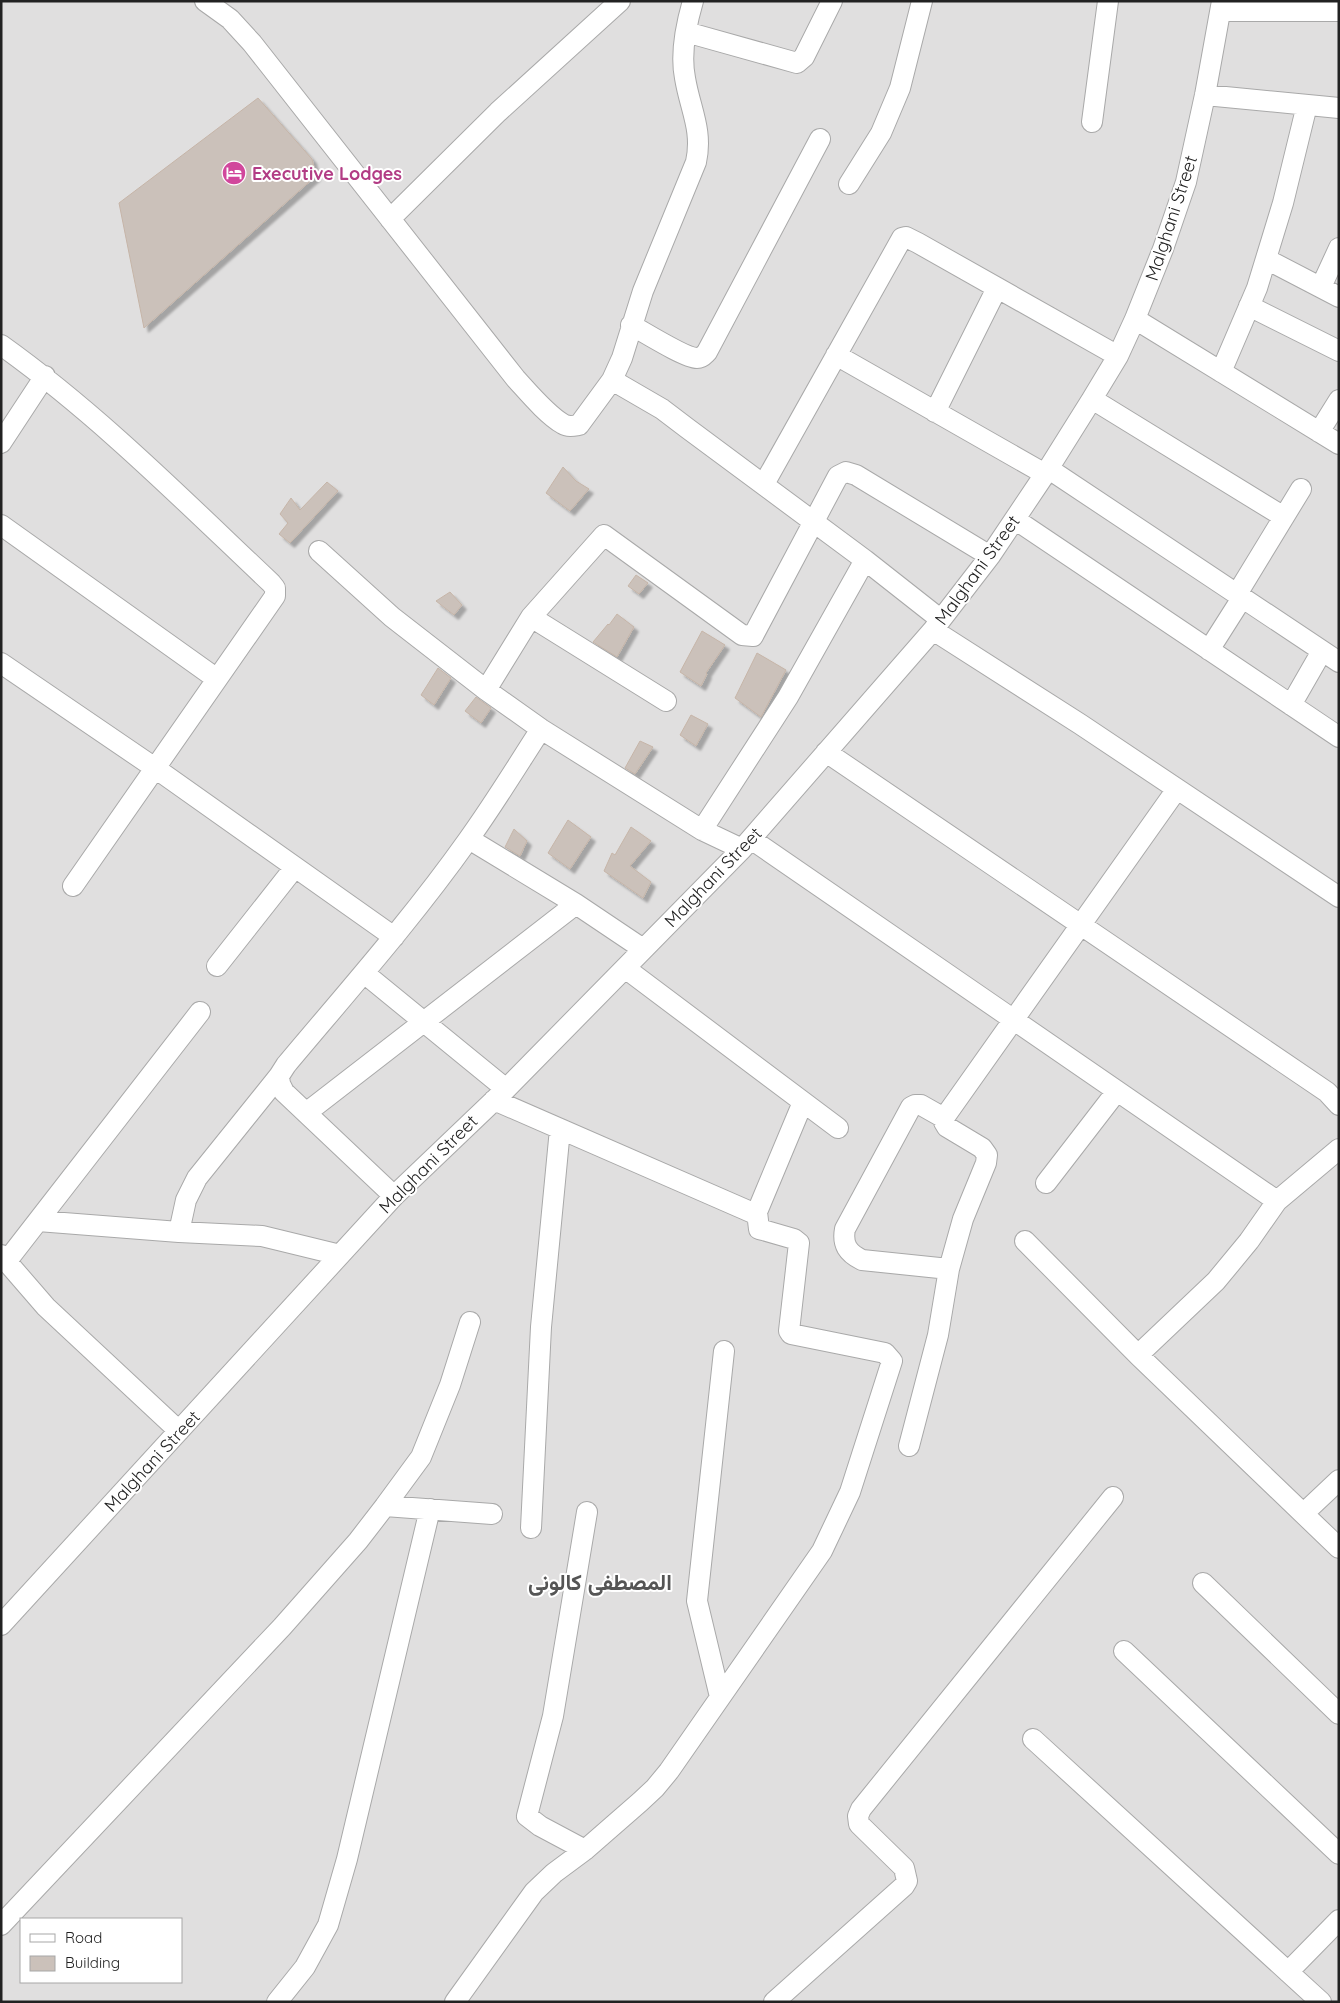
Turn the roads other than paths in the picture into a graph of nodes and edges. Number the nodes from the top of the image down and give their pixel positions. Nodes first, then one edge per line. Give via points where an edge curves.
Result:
1 (205, 1) edge
2 (620, 1) edge
3 (693, 1) edge
4 (832, 1) edge
5 (922, 1) edge
6 (1108, 1) edge
7 (1221, 6) edge
8 (1339, 11) edge
9 (686, 32) junction
10 (1205, 96) junction
11 (1307, 105) junction
12 (1339, 108) edge
13 (1092, 122) dead end
14 (820, 139) dead end
15 (849, 184) dead end
16 (390, 219) junction
17 (1339, 248) edge
18 (1266, 259) junction
19 (997, 288) junction
20 (1320, 288) junction
21 (1339, 297) edge
22 (1249, 306) junction
23 (1136, 319) junction
24 (631, 325) junction
25 (1, 345) edge
26 (1339, 351) edge
27 (836, 355) junction
28 (1118, 356) junction
29 (1221, 372) junction
30 (44, 376) junction
31 (612, 380) junction
32 (1092, 399) junction
33 (1339, 400) edge
34 (935, 412) junction
35 (1319, 432) junction
36 (1, 443) edge
37 (1339, 444) edge
38 (1047, 472) junction
39 (764, 484) junction
40 (1301, 489) dead end
41 (1284, 517) junction
42 (1016, 520) junction
43 (813, 521) junction
44 (1, 525) edge
45 (320, 551) dead end
46 (990, 556) junction
47 (865, 560) junction
48 (1239, 596) junction
49 (531, 617) junction
50 (937, 625) junction
51 (1209, 650) junction
52 (1322, 651) junction
53 (1339, 662) edge
54 (1, 663) edge
55 (217, 679) junction
56 (486, 690) junction
57 (666, 701) dead end
58 (1291, 705) junction
59 (541, 729) junction
60 (1339, 737) edge
61 (826, 752) junction
62 (155, 768) junction
63 (1177, 789) junction
64 (702, 830) junction
65 (469, 839) junction
66 (746, 844) junction
67 (295, 866) junction
68 (73, 886) dead end
69 (1339, 897) edge
70 (576, 904) junction
71 (1079, 924) junction
72 (394, 937) junction
73 (643, 949) junction
74 (217, 966) dead end
75 (625, 968) junction
76 (364, 973) junction
77 (200, 1012) dead end
78 (1013, 1019) junction
79 (424, 1021) junction
80 (279, 1076) junction
81 (1117, 1091) junction
82 (500, 1094) junction
83 (804, 1102) junction
84 (1339, 1105) edge
85 (306, 1113) junction
86 (944, 1118) junction
87 (838, 1128) dead end
88 (560, 1130) junction
89 (1339, 1149) edge
90 (1046, 1183) dead end
91 (394, 1196) junction
92 (1277, 1201) junction
93 (757, 1212) junction
94 (38, 1221) junction
95 (179, 1232) junction
96 (1026, 1241) dead end
97 (340, 1255) junction
98 (4, 1259) edge
99 (949, 1269) junction
100 (470, 1322) dead end
101 (724, 1351) dead end
102 (1138, 1355) junction
103 (179, 1431) junction
104 (910, 1446) dead end
105 (1339, 1480) edge
106 (1113, 1497) dead end
107 (385, 1506) junction
108 (430, 1509) junction
109 (587, 1512) dead end
110 (1304, 1513) junction
111 (492, 1514) dead end
112 (531, 1528) dead end
113 (1339, 1548) edge
114 (1203, 1583) dead end
115 (1, 1625) edge
116 (1124, 1652) dead end
117 (720, 1698) junction
118 (1339, 1714) edge
119 (1033, 1739) dead end
120 (585, 1850) junction
121 (1339, 1854) edge
122 (1339, 1920) edge
123 (1, 1924) edge
124 (1288, 1972) junction
125 (277, 2002) edge
126 (455, 2002) edge
127 (774, 2002) edge
128 (1321, 2002) edge

1 - 16 street via 230,19 252,43
2 - 16 street via 498,112
3 - 9 street
4 - 9 street via 804,56 797,63
5 - 15 street via 898,95 881,133
6 - 13 street
7 - 8 street
7 - 10 street, Malghani Street
9 - 24 street via 684,77 700,145
10 - 11 street
10 - 23 street, Malghani Street via 1186,182
11 - 12 street
11 - 18 street
14 - 24 street via 703,356 687,355
16 - 31 street via 516,379 563,424 570,427 579,425
17 - 20 street
18 - 20 street
18 - 22 street
19 - 27 street via 918,243 902,238
19 - 28 street
19 - 34 street
20 - 21 street
22 - 26 street
22 - 29 street
23 - 28 street, Malghani Street
23 - 29 street
24 - 31 street
25 - 30 street
27 - 34 street
27 - 39 street
28 - 32 street, Malghani Street
29 - 35 street
30 - 36 street
30 - 55 street via 91,414 275,588 275,596
31 - 39 street via 662,409
32 - 38 street, Malghani Street
32 - 41 street
33 - 35 street
34 - 38 street
35 - 37 street
38 - 42 street, Malghani Street
38 - 48 street
39 - 43 street
40 - 41 street
41 - 48 street
42 - 46 street, Malghani Street
42 - 51 street
43 - 46 street via 838,476 846,472
43 - 47 street
43 - 49 street via 753,636 742,635 604,535
44 - 55 street
45 - 56 street via 392,617
46 - 50 street, Malghani Street
47 - 50 street
47 - 64 street via 788,697
48 - 51 street
48 - 52 street
49 - 56 street
49 - 57 street
50 - 61 street, Malghani Street
50 - 63 street
51 - 58 street
52 - 53 street
52 - 58 street
54 - 62 street
55 - 62 street
56 - 59 street
58 - 60 street
59 - 64 street
59 - 65 street
61 - 66 street, Malghani Street
61 - 71 street
62 - 67 street
62 - 68 street
63 - 69 street
63 - 71 street
64 - 66 street
65 - 70 street
65 - 72 street
66 - 73 street, Malghani Street
66 - 78 street
67 - 72 street
67 - 74 street
70 - 73 street
70 - 79 street
71 - 78 street
71 - 84 street via 1327,1092
72 - 76 street
73 - 75 street, Malghani Street
75 - 82 street, Malghani Street
75 - 83 street
76 - 79 street
76 - 80 street
77 - 94 street
78 - 81 street
78 - 86 street
79 - 82 street
79 - 85 street
80 - 85 street via 284,1092
80 - 95 street via 197,1178 186,1200
81 - 90 street
81 - 92 street
82 - 88 street
82 - 91 street, Malghani Street
83 - 87 street
83 - 93 street
85 - 91 street
86 - 99 street via 947,1127 987,1154
86 - 99 street via 921,1105 911,1107 843,1238 846,1248 862,1260
88 - 93 street via 753,1214
88 - 112 street via 541,1326
89 - 92 street
91 - 97 street, Malghani Street
92 - 102 street via 1216,1281
93 - 117 street via 760,1228 799,1243 791,1334 885,1353 892,1361 850,1492 822,1550
94 - 95 street
94 - 98 street
95 - 97 street via 262,1236
96 - 102 street
97 - 103 street, Malghani Street
98 - 103 street via 46,1307
99 - 104 street via 938,1335
100 - 107 street via 450,1385 421,1457
101 - 117 street via 697,1601
102 - 110 street
103 - 115 street, Malghani Street
105 - 110 street
106 - 127 street via 861,1809 859,1824 904,1868 904,1886
107 - 108 street
107 - 123 street via 275,1634
108 - 111 street
108 - 125 street via 347,1859 328,1925 305,1967
109 - 120 street via 553,1716 527,1816
110 - 113 street
114 - 118 street
116 - 121 street
117 - 120 street via 656,1788
119 - 124 street
120 - 126 street via 534,1892
122 - 124 street
124 - 128 street

